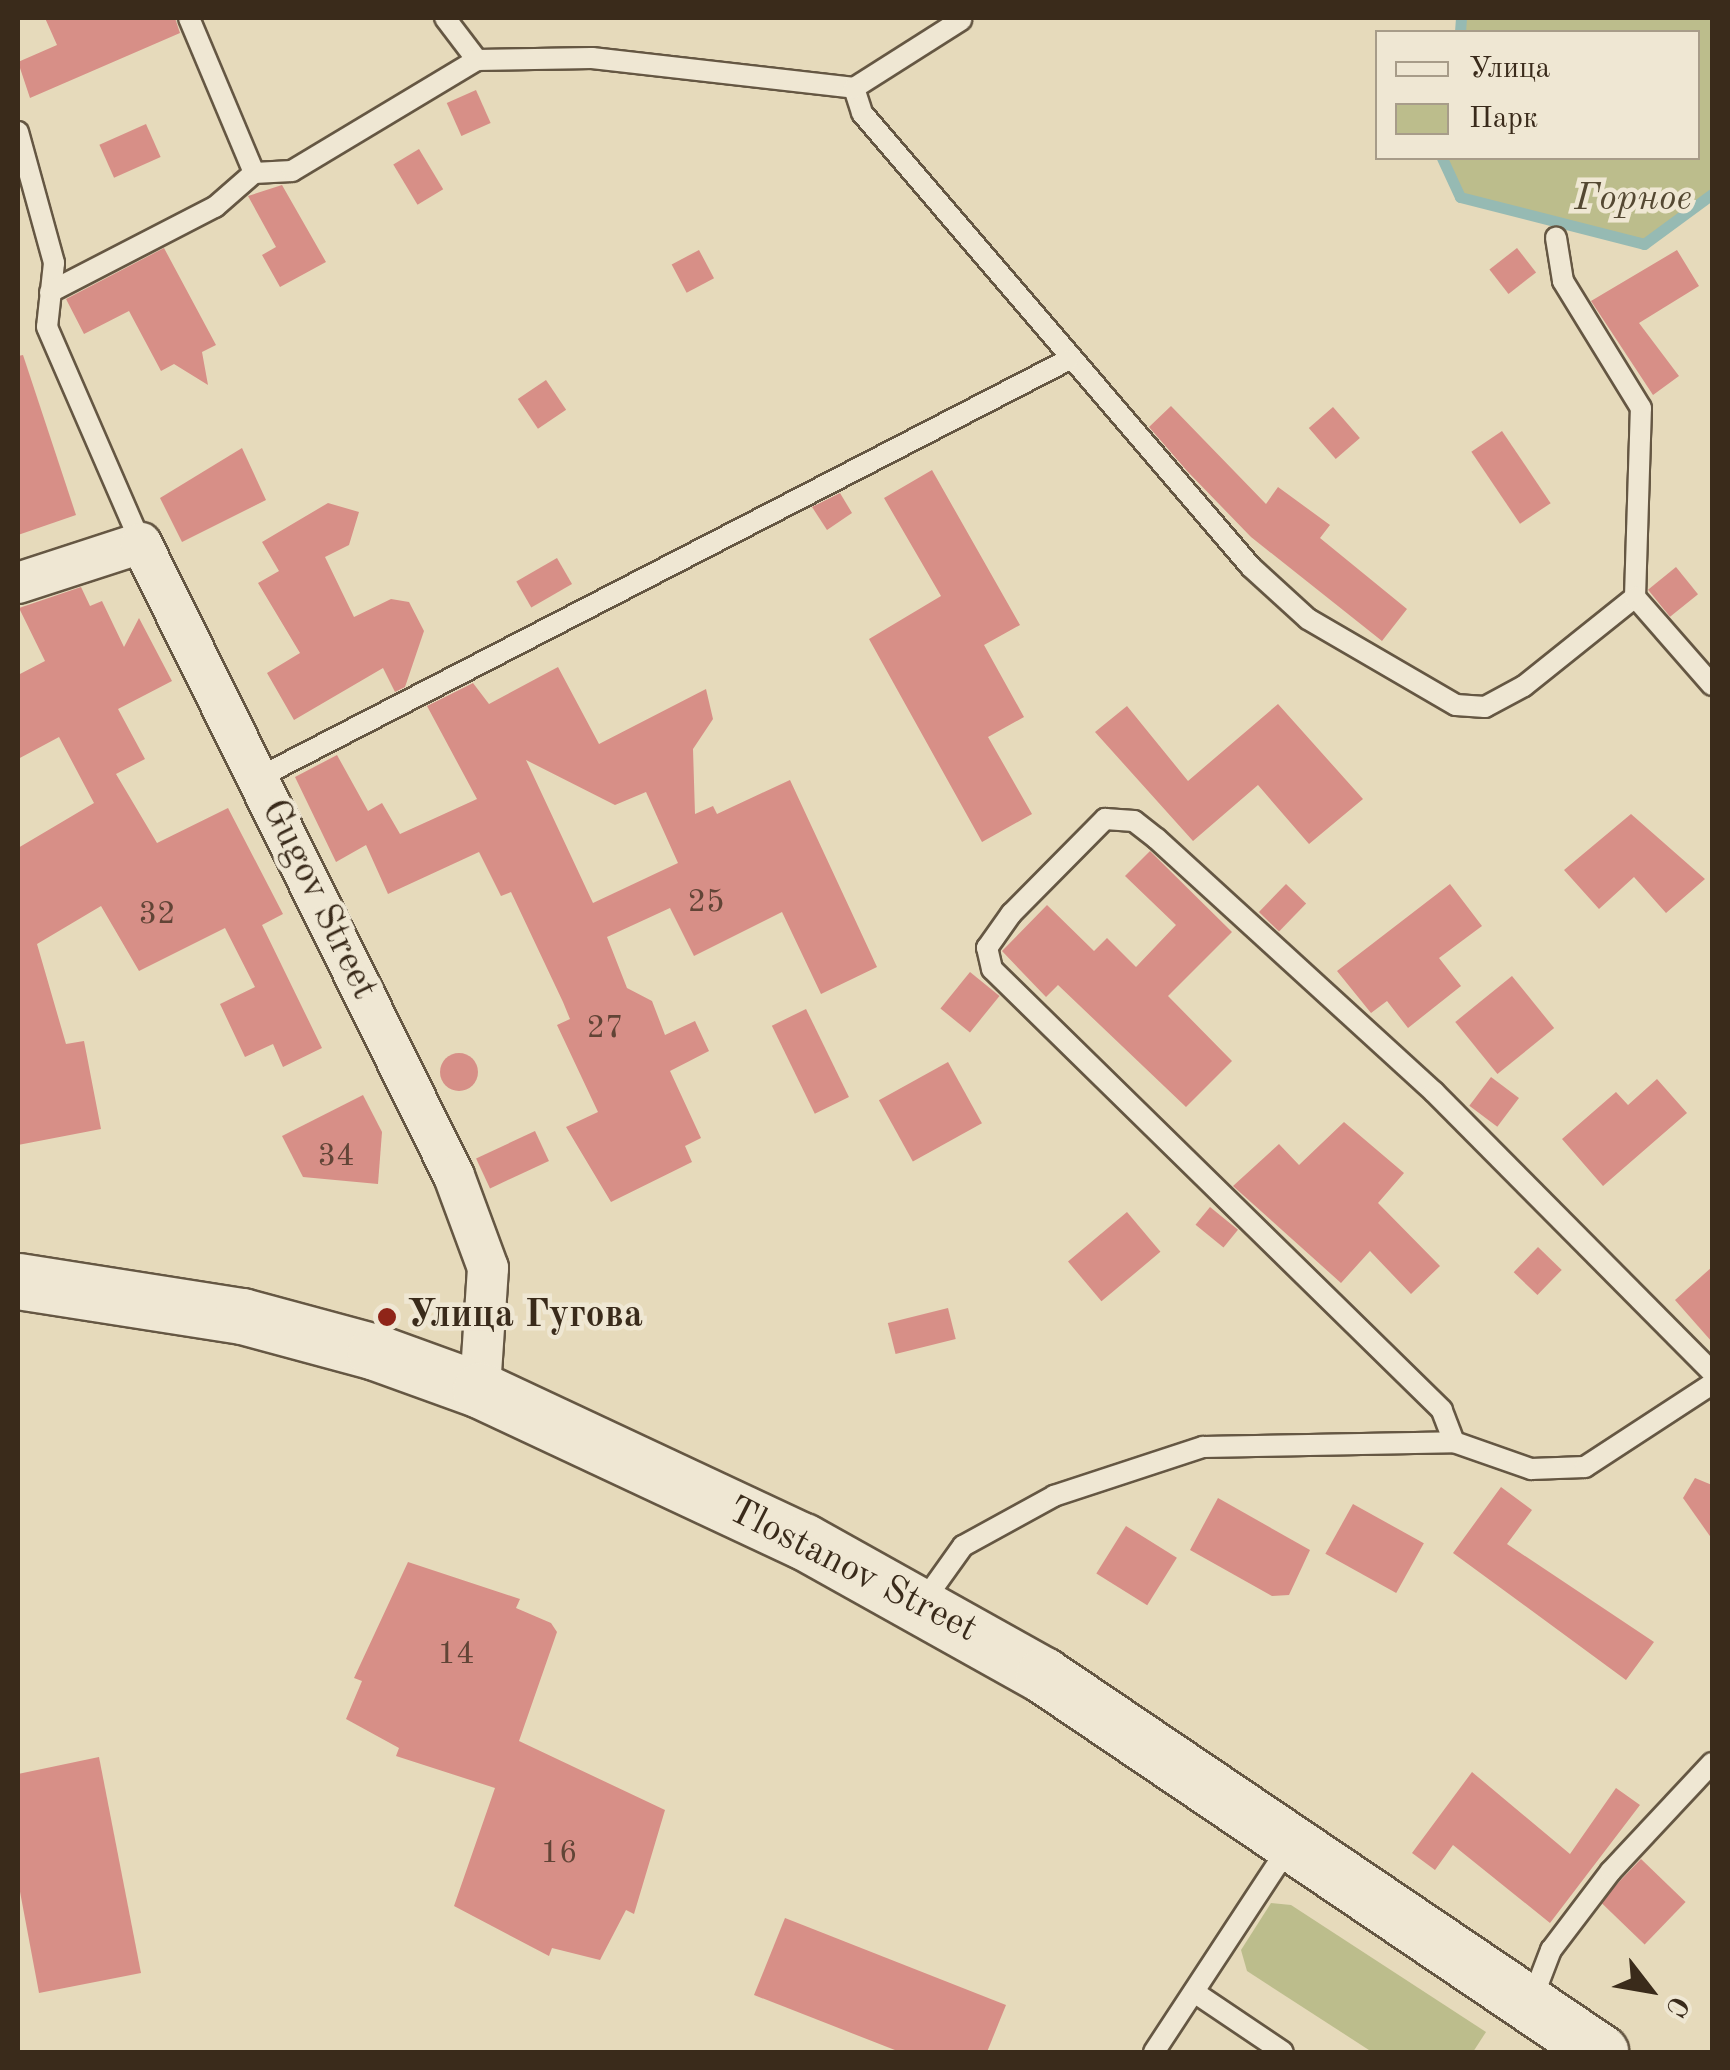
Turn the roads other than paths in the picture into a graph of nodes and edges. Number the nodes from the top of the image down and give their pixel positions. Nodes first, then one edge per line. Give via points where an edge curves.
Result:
1 (188, 18) edge
2 (445, 18) edge
3 (961, 20) edge
4 (477, 60) junction
5 (854, 88) junction
6 (18, 132) edge
7 (254, 173) junction
8 (1556, 238) dead end
9 (50, 292) junction
10 (1068, 360) junction
11 (142, 542) junction
12 (18, 583) edge
13 (1636, 597) junction
14 (1712, 685) edge
15 (258, 778) junction
16 (18, 1280) edge
17 (1712, 1372) edge
18 (1712, 1384) edge
19 (480, 1390) junction
20 (1454, 1442) junction
21 (923, 1602) junction
22 (1712, 1763) edge
23 (1292, 1840) junction
24 (1194, 1992) junction
25 (1530, 2005) junction
26 (1154, 2052) edge
27 (1283, 2052) edge
28 (1600, 2052) edge

1 - 7 lane
2 - 4 lane
3 - 5 lane
4 - 5 lane via 592,58
4 - 7 lane via 292,171
5 - 10 lane via 862,113
6 - 9 lane via 54,263
7 - 9 lane via 215,207
8 - 13 lane via 1563,281 1641,408
9 - 11 lane via 46,326
10 - 13 lane via 1308,619 1456,705 1485,707 1524,686
10 - 15 lane
11 - 12 street
11 - 15 street, Gugov Street
13 - 14 lane
15 - 19 street, Gugov Street via 454,1176 488,1268
16 - 19 main road, Tlostanov Street via 242,1316
17 - 20 lane via 1434,1092 1157,839 1134,821 1104,819 1011,914 988,948 992,969 1442,1410
18 - 20 lane via 1586,1466 1531,1469
19 - 21 main road, Tlostanov Street
20 - 21 lane via 1204,1447 1054,1496 963,1546
21 - 23 main road, Tlostanov Street
22 - 25 lane via 1551,1950
23 - 24 lane
23 - 25 main road, Tlostanov Street
24 - 26 lane
24 - 27 lane
25 - 28 main road, Tlostanov Street

